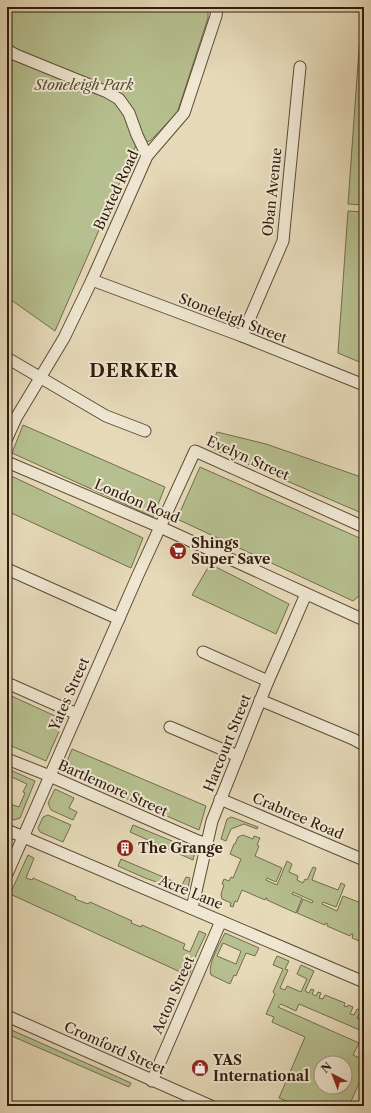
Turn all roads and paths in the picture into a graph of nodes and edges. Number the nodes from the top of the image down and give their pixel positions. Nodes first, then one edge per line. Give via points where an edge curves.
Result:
1 (217, 7) edge
2 (7, 50) edge
3 (300, 67) dead end
4 (147, 156) junction
5 (92, 280) junction
6 (242, 336) junction
7 (7, 358) edge
8 (40, 377) junction
9 (364, 385) edge
10 (145, 431) dead end
11 (7, 438) edge
12 (7, 462) edge
13 (364, 526) edge
14 (160, 527) junction
15 (7, 569) edge
16 (306, 594) junction
17 (363, 615) edge
18 (119, 619) junction
19 (203, 652) dead end
20 (268, 681) junction
21 (7, 683) edge
22 (260, 700) junction
23 (77, 714) junction
24 (170, 727) dead end
25 (364, 745) edge
26 (238, 756) junction
27 (7, 758) edge
28 (50, 776) junction
29 (220, 799) junction
30 (7, 830) edge
31 (23, 837) junction
32 (207, 844) junction
33 (364, 860) edge
34 (7, 874) edge
35 (191, 908) junction
36 (221, 921) junction
37 (364, 982) edge
38 (7, 1016) edge
39 (152, 1080) junction
40 (211, 1106) edge

1 - 4 street, Buxted Road via 184,113
2 - 4 street via 119,99 129,113
3 - 6 street, Oban Avenue via 283,241
4 - 5 street, Buxted Road
5 - 6 street, Stoneleigh Street
5 - 8 street, Buxted Road via 64,338
6 - 9 street, Stoneleigh Street
7 - 8 street
8 - 10 street via 106,416
8 - 11 street, Buxted Road
12 - 14 street, London Road
13 - 14 street, Evelyn Street via 195,451
14 - 16 street, London Road
14 - 18 street, Yates Street
15 - 18 street
16 - 17 street, London Road
16 - 20 street, Harcourt Street
18 - 23 street, Yates Street
19 - 20 street
20 - 22 street, Harcourt Street
21 - 23 street
22 - 25 street
22 - 26 street, Harcourt Street
23 - 28 street, Yates Street
24 - 26 street
26 - 29 street, Harcourt Street
27 - 28 street, Bartlemore Street
28 - 31 street, Yates Street
28 - 32 street, Bartlemore Street
29 - 32 street, Harcourt Street
29 - 33 street, Crabtree Road
30 - 31 street, Acre Lane
31 - 34 street, Yates Street
31 - 35 street, Acre Lane
32 - 35 street, Harcourt Street
35 - 36 street, Acre Lane
36 - 37 street, Acre Lane
36 - 39 street, Acton Street
38 - 39 street, Cromford Street
39 - 40 street, Cromford Street

